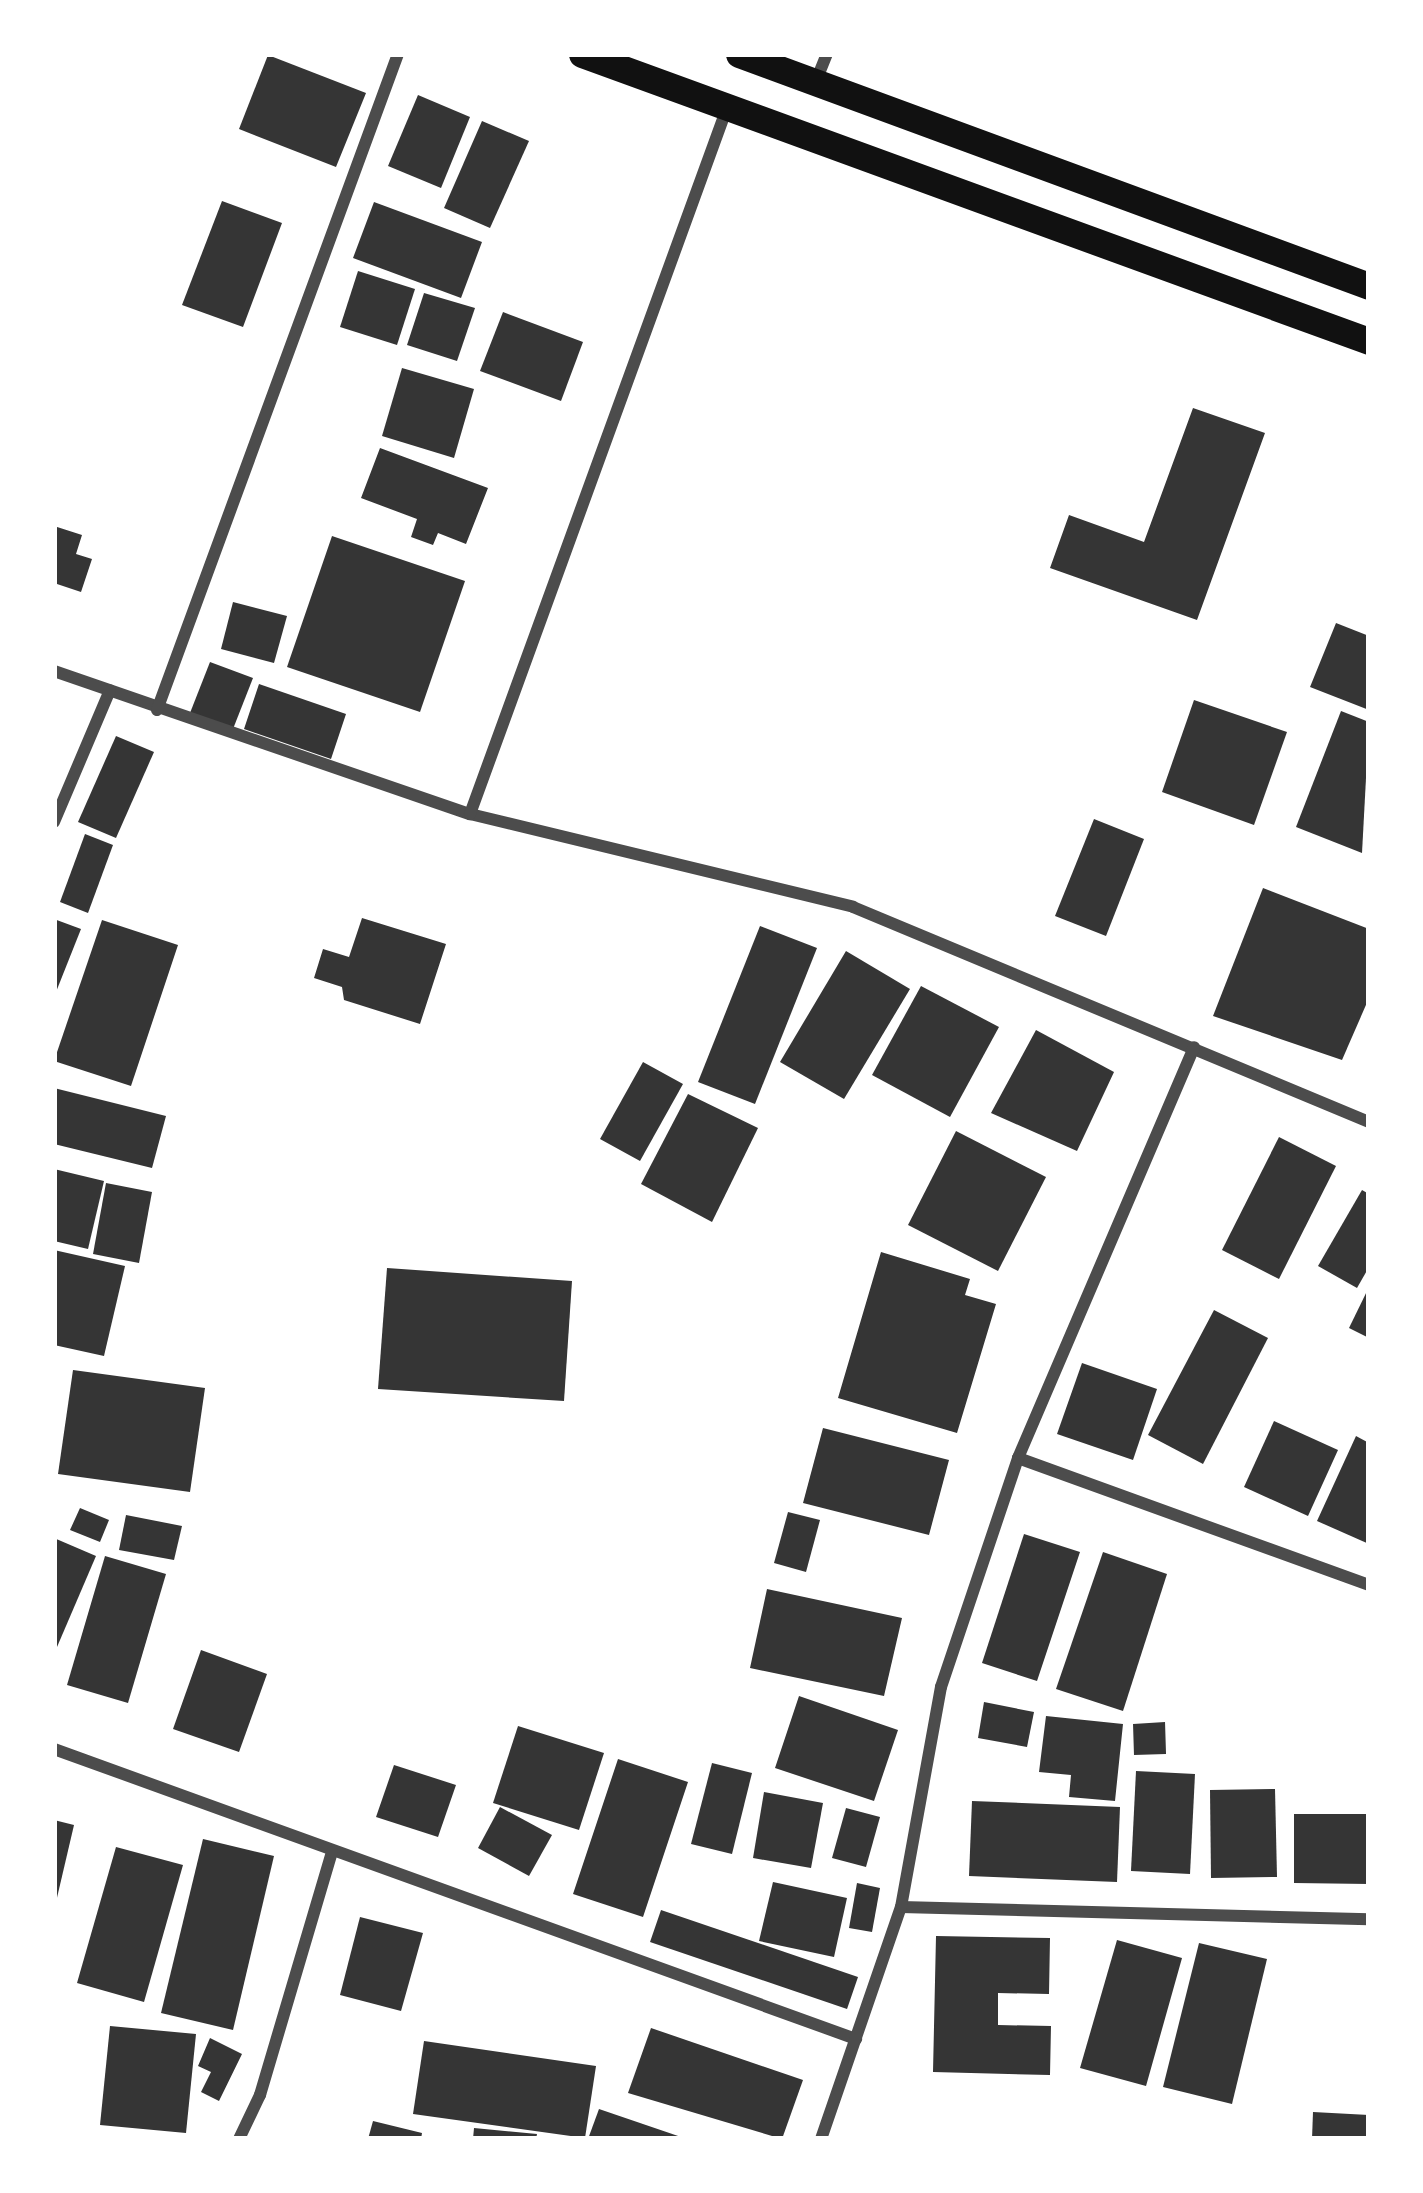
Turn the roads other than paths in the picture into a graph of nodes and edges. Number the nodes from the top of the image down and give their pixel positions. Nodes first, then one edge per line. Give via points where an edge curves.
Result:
1 (398, 54) edge
2 (582, 54) edge
3 (739, 54) edge
4 (827, 54) edge
5 (816, 82) junction
6 (727, 106) junction
7 (1369, 286) edge
8 (1369, 340) edge
9 (54, 671) edge
10 (110, 690) junction
11 (157, 710) junction
12 (470, 814) junction
13 (54, 822) edge
14 (1194, 1047) junction
15 (1369, 1122) edge
16 (1018, 1458) junction
17 (1369, 1585) edge
18 (54, 1749) edge
19 (332, 1852) junction
20 (901, 1906) junction
21 (1369, 1919) edge
22 (856, 2039) junction
23 (239, 2139) edge
24 (821, 2139) edge

1 - 11 street
2 - 6 main road
3 - 5 main road
4 - 5 street
5 - 7 main road
6 - 8 main road
6 - 12 street
9 - 10 street
10 - 11 street
10 - 13 street
11 - 12 street
12 - 14 street via 853,907
14 - 15 street
14 - 16 street
16 - 17 street
16 - 20 street via 941,1687
18 - 19 street
19 - 22 street
19 - 23 street via 260,2095
20 - 21 street
20 - 22 street
22 - 24 street

